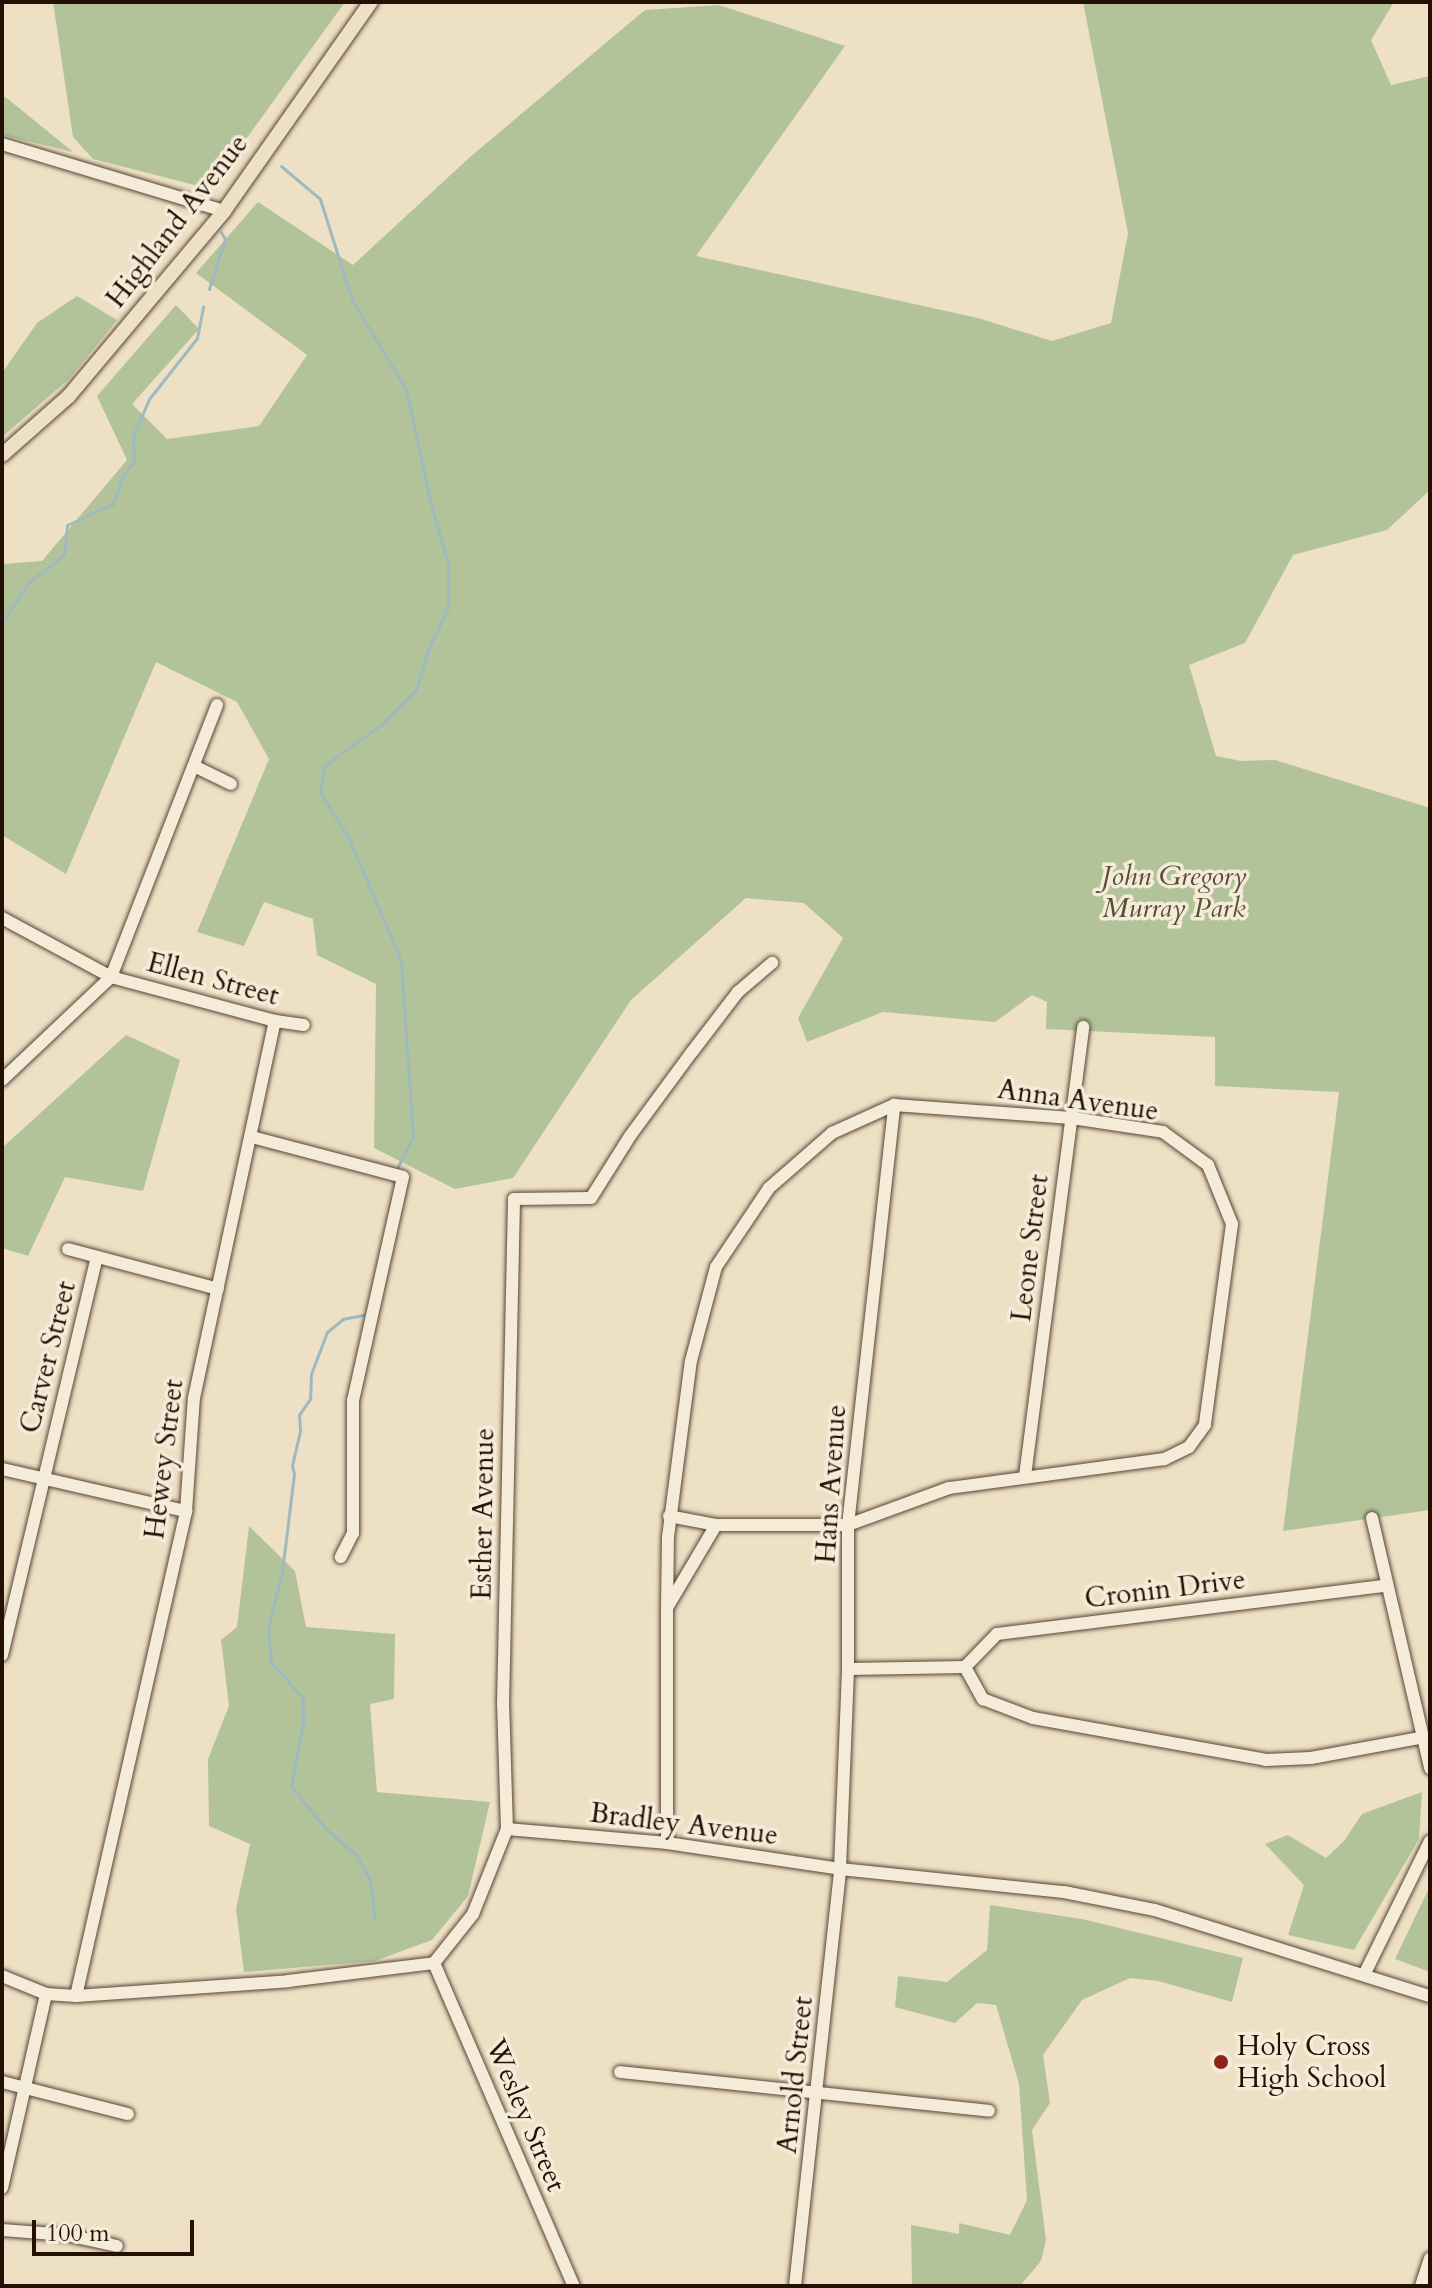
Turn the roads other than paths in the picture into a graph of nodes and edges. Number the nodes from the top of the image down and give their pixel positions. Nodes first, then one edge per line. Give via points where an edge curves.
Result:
1 (371, 2) edge
2 (2, 144) edge
3 (224, 211) junction
4 (2, 455) edge
5 (217, 705) dead end
6 (194, 766) junction
7 (231, 784) dead end
8 (2, 918) edge
9 (772, 963) dead end
10 (111, 977) junction
11 (275, 1021) junction
12 (304, 1025) dead end
13 (1083, 1027) dead end
14 (2, 1080) edge
15 (894, 1105) junction
16 (1072, 1118) junction
17 (252, 1137) junction
18 (68, 1249) dead end
19 (97, 1257) junction
20 (218, 1289) junction
21 (2, 1469) edge
22 (1025, 1476) junction
23 (43, 1478) junction
24 (186, 1511) junction
25 (669, 1516) junction
26 (1372, 1518) dead end
27 (716, 1525) junction
28 (848, 1525) junction
29 (341, 1557) dead end
30 (1385, 1586) junction
31 (667, 1608) junction
32 (2, 1655) edge
33 (965, 1667) junction
34 (848, 1669) junction
35 (1424, 1737) junction
36 (1430, 1768) edge
37 (507, 1829) junction
38 (1430, 1841) edge
39 (667, 1843) junction
40 (840, 1869) junction
41 (434, 1963) junction
42 (1364, 1975) junction
43 (2, 1976) edge
44 (46, 1994) junction
45 (76, 1996) junction
46 (1430, 1996) edge
47 (620, 2072) dead end
48 (2, 2082) edge
49 (26, 2086) junction
50 (819, 2090) junction
51 (989, 2111) dead end
52 (128, 2114) dead end
53 (2, 2188) edge
54 (2, 2230) edge
55 (117, 2246) dead end
56 (1430, 2258) edge
57 (574, 2286) edge
58 (795, 2286) edge
59 (1421, 2286) edge

1 - 3 main road, Highland Avenue
2 - 3 street
3 - 4 main road, Highland Avenue via 69,396
5 - 6 street
6 - 7 street
6 - 10 street
8 - 10 street, Ellen Street
9 - 37 street, Esther Avenue via 738,992 587,1200 514,1199 503,1705
10 - 11 street, Ellen Street
10 - 14 street
11 - 12 street, Ellen Street
11 - 17 street, Hewey Street
13 - 16 street, Leone Street
15 - 16 street, Anna Avenue
15 - 25 street, Anna Avenue via 832,1133 769,1188 716,1267 691,1361
15 - 28 street, Hans Avenue
16 - 22 street, Leone Street
16 - 22 street, Anna Avenue via 1163,1132 1208,1165 1232,1224 1205,1425 1189,1447 1164,1459
17 - 20 street, Hewey Street
17 - 29 street via 403,1177 353,1400 353,1533
18 - 19 street
19 - 20 street
19 - 23 street, Carver Street
20 - 24 street, Hewey Street via 194,1398
21 - 23 street
22 - 28 street, Anna Avenue via 949,1488
23 - 24 street
23 - 32 street, Carver Street
24 - 45 street, Hewey Street
25 - 27 street, Anna Avenue
25 - 31 street, Anna Avenue
26 - 30 street
27 - 28 street, Anna Avenue
27 - 31 street
28 - 34 street, Hans Avenue
30 - 33 street, Cronin Drive via 997,1634
30 - 35 street
31 - 39 street, Anna Avenue
33 - 34 street
33 - 35 street via 983,1699 1033,1718 1266,1760 1311,1758
34 - 40 street, Hans Avenue
35 - 36 street
37 - 39 street, Bradley Avenue
37 - 41 street via 473,1914
38 - 42 street
39 - 40 street, Bradley Avenue
40 - 42 street, Bradley Avenue via 1094,1898 1155,1910
40 - 50 street, Arnold Street
41 - 45 street via 288,1981
41 - 57 street, Wesley Street
42 - 46 street, Bradley Avenue
43 - 44 street
44 - 45 street
44 - 49 street
47 - 50 street
48 - 49 street
49 - 52 street
49 - 53 street
50 - 51 street
50 - 58 street, Arnold Street
54 - 55 street via 67,2235
56 - 59 street

